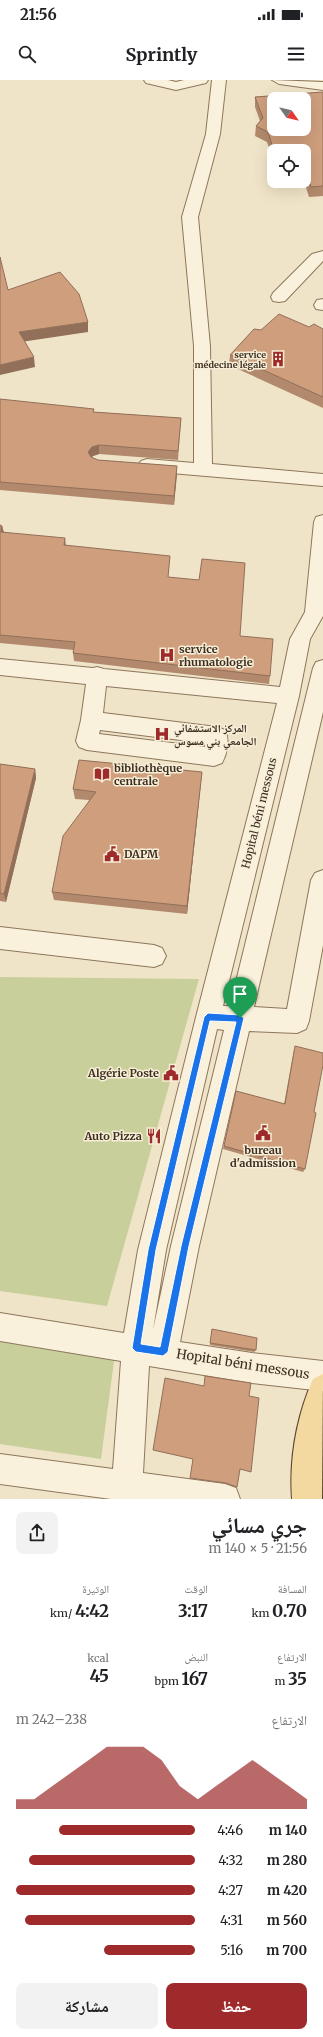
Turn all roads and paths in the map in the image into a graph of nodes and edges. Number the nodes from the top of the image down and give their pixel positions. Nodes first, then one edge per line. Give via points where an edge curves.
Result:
1 (151, 80) edge
2 (201, 80) edge
3 (219, 80) edge
4 (279, 80) edge
5 (323, 86) edge
6 (323, 256) edge
7 (279, 298) dead end
8 (128, 464) edge
9 (203, 470) junction
10 (323, 480) edge
11 (323, 522) edge
12 (320, 619) edge
13 (0, 666) edge
14 (323, 668) edge
15 (97, 676) junction
16 (289, 696) junction
17 (92, 720) junction
18 (323, 880) edge
19 (0, 938) edge
20 (154, 956) dead end
21 (208, 1017) junction
22 (240, 1018) junction
23 (0, 1327) edge
24 (150, 1350) junction
25 (323, 1376) edge
26 (323, 1389) edge
27 (0, 1469) edge
28 (127, 1486) junction
29 (224, 1499) edge
30 (307, 1499) edge

1 - 2 lane via 176,86
3 - 9 lane via 213,134 190,218 202,346
4 - 5 lane
6 - 7 lane via 317,257
8 - 9 lane
9 - 10 lane
11 - 12 lane, Hopital béni messous
12 - 16 lane, Hopital béni messous via 300,639
13 - 15 lane
14 - 22 lane, Hopital béni messous
15 - 16 lane
15 - 17 lane
16 - 21 lane, Hopital béni messous
17 - 17 lane via 86,741 214,757 217,736
18 - 22 lane via 297,1021
19 - 20 lane
21 - 22 lane
21 - 24 lane, Hopital béni messous via 152,1250
22 - 24 lane, Hopital béni messous via 185,1246
23 - 24 lane, Hopital béni messous
24 - 25 lane, Hopital béni messous via 252,1368
24 - 28 lane, Hopital béni messous
26 - 30 main road via 312,1425 307,1454
27 - 28 lane
28 - 29 lane

